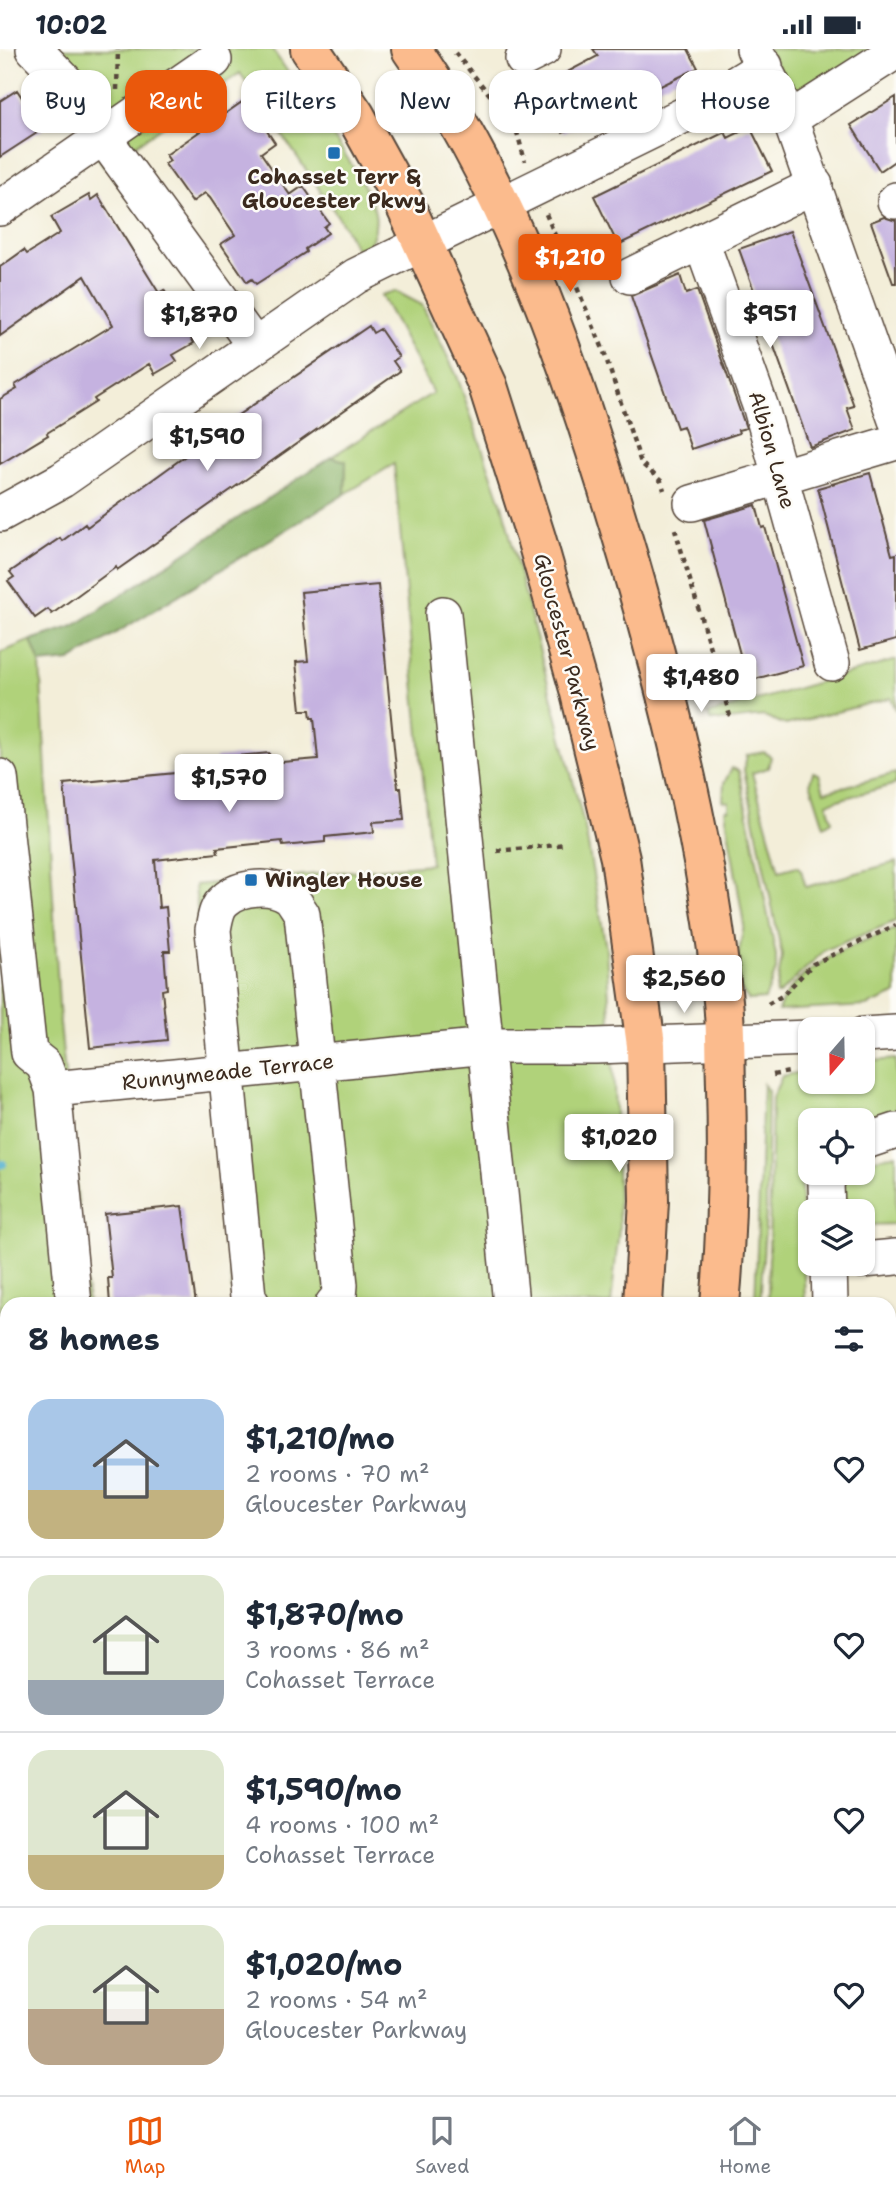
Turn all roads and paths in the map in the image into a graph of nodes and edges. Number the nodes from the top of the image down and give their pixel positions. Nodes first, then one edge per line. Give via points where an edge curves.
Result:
1 (34, 49) edge
2 (310, 49) edge
3 (411, 49) edge
4 (452, 49) edge
5 (896, 51) edge
6 (760, 58) edge
7 (214, 60) dead end
8 (795, 116) edge
9 (795, 132) edge
10 (103, 137) junction
11 (815, 185) junction
12 (534, 189) junction
13 (500, 206) junction
14 (0, 208) edge
15 (701, 241) junction
16 (425, 245) junction
17 (630, 276) dead end
18 (255, 346) junction
19 (896, 420) edge
20 (896, 442) edge
21 (781, 479) junction
22 (676, 505) junction
23 (0, 514) edge
24 (443, 614) dead end
25 (832, 663) dead end
26 (730, 716) dead end
27 (0, 777) edge
28 (566, 844) dead end
29 (467, 854) junction
30 (896, 925) edge
31 (768, 1004) dead end
32 (896, 1033) edge
33 (875, 1034) edge
34 (798, 1039) edge
35 (725, 1042) junction
36 (646, 1045) junction
37 (487, 1046) junction
38 (316, 1063) junction
39 (225, 1073) junction
40 (53, 1089) junction
41 (896, 1131) edge
42 (875, 1138) edge
43 (896, 1258) edge
44 (875, 1259) edge
45 (830, 1276) edge
46 (73, 1297) edge
47 (248, 1297) edge
48 (339, 1297) edge
49 (510, 1297) edge
50 (643, 1297) edge
51 (720, 1297) edge
52 (831, 1297) edge

1 - 10 street via 72,88
2 - 16 main road, Gloucester Parkway via 355,115
3 - 13 main road
4 - 12 path via 515,125
5 - 8 street
6 - 12 street via 688,113
7 - 10 street
9 - 11 street
10 - 14 street
10 - 18 street
11 - 15 street
11 - 19 street
12 - 13 street
12 - 22 path via 603,349 641,463 661,481
13 - 16 street
13 - 35 main road via 595,441 654,645 690,797 716,943
15 - 17 street
15 - 21 street, Albion Lane via 761,408
16 - 18 street via 355,276
16 - 36 main road, Gloucester Parkway via 488,386 579,689 620,858
18 - 23 street via 62,480
20 - 21 street
21 - 22 street
21 - 25 street, Albion Lane
22 - 26 path
24 - 29 street
27 - 40 street via 29,1053 44,1065
28 - 29 path
29 - 37 street
30 - 31 path via 813,964
32 - 33 street
34 - 35 street, Runnymeade Terrace
35 - 36 street, Runnymeade Terrace
35 - 51 main road via 728,1166
36 - 37 street, Runnymeade Terrace
36 - 50 main road, Gloucester Parkway via 649,1201
37 - 38 street, Runnymeade Terrace
37 - 49 street
38 - 39 street, Runnymeade Terrace
38 - 39 street via 302,915 289,896 270,888 244,890 225,899 216,912 213,930
38 - 48 street
39 - 40 street, Runnymeade Terrace
39 - 47 street
40 - 46 street
41 - 42 street
43 - 44 street
45 - 52 street

